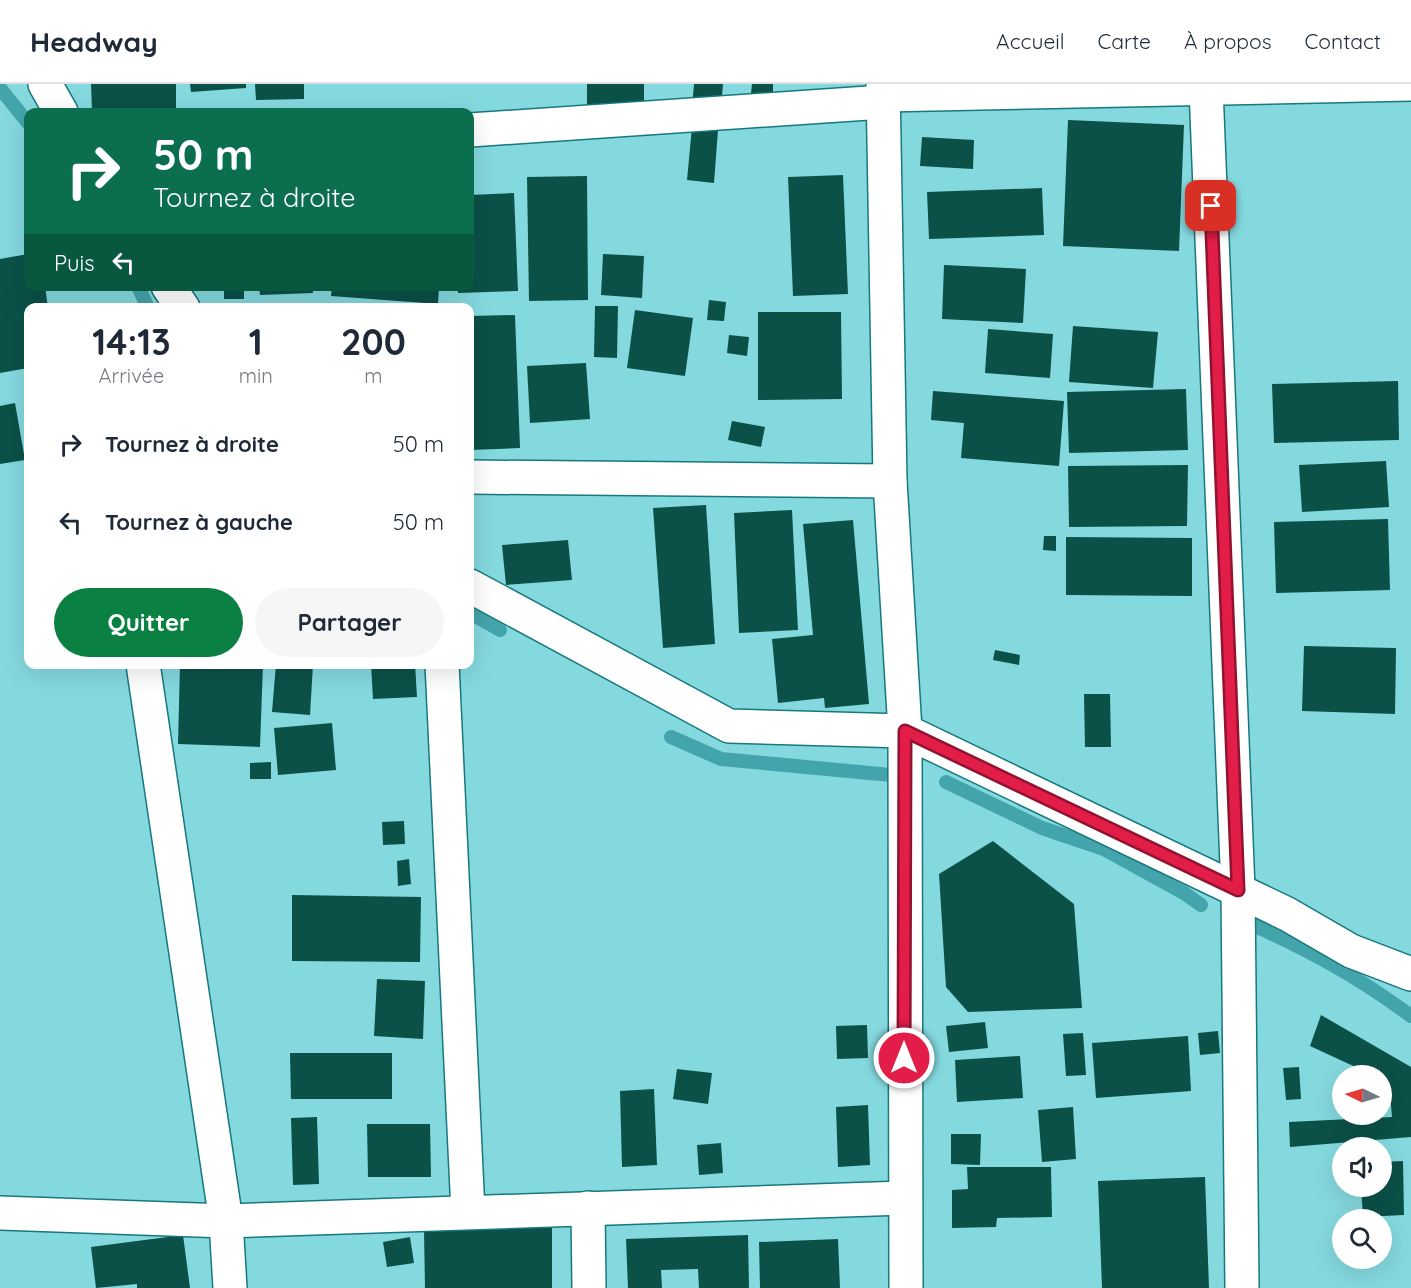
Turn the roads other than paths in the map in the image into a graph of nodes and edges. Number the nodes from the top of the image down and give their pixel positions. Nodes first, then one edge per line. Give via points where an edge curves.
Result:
1 (45, 84) edge
2 (1411, 84) edge
3 (1206, 88) junction
4 (883, 94) edge
5 (59, 108) edge
6 (474, 130) edge
7 (474, 477) edge
8 (890, 481) junction
9 (474, 588) edge
10 (144, 669) edge
11 (442, 669) edge
12 (905, 731) junction
13 (1238, 890) junction
14 (1411, 974) edge
15 (904, 1198) junction
16 (588, 1208) junction
17 (468, 1212) junction
18 (0, 1213) edge
19 (226, 1221) junction
20 (230, 1288) edge
21 (589, 1288) edge
22 (906, 1288) edge
23 (1242, 1288) edge

1 - 5 street
2 - 3 street
3 - 4 street
3 - 13 street
4 - 6 street
4 - 8 street
7 - 8 street
8 - 12 street
9 - 12 street via 729,726
10 - 19 street
11 - 17 street
12 - 13 street
12 - 15 street
13 - 14 street via 1351,951
13 - 23 street
15 - 16 street
15 - 22 street
16 - 17 street
16 - 21 street
17 - 19 street
18 - 19 street
19 - 20 street

